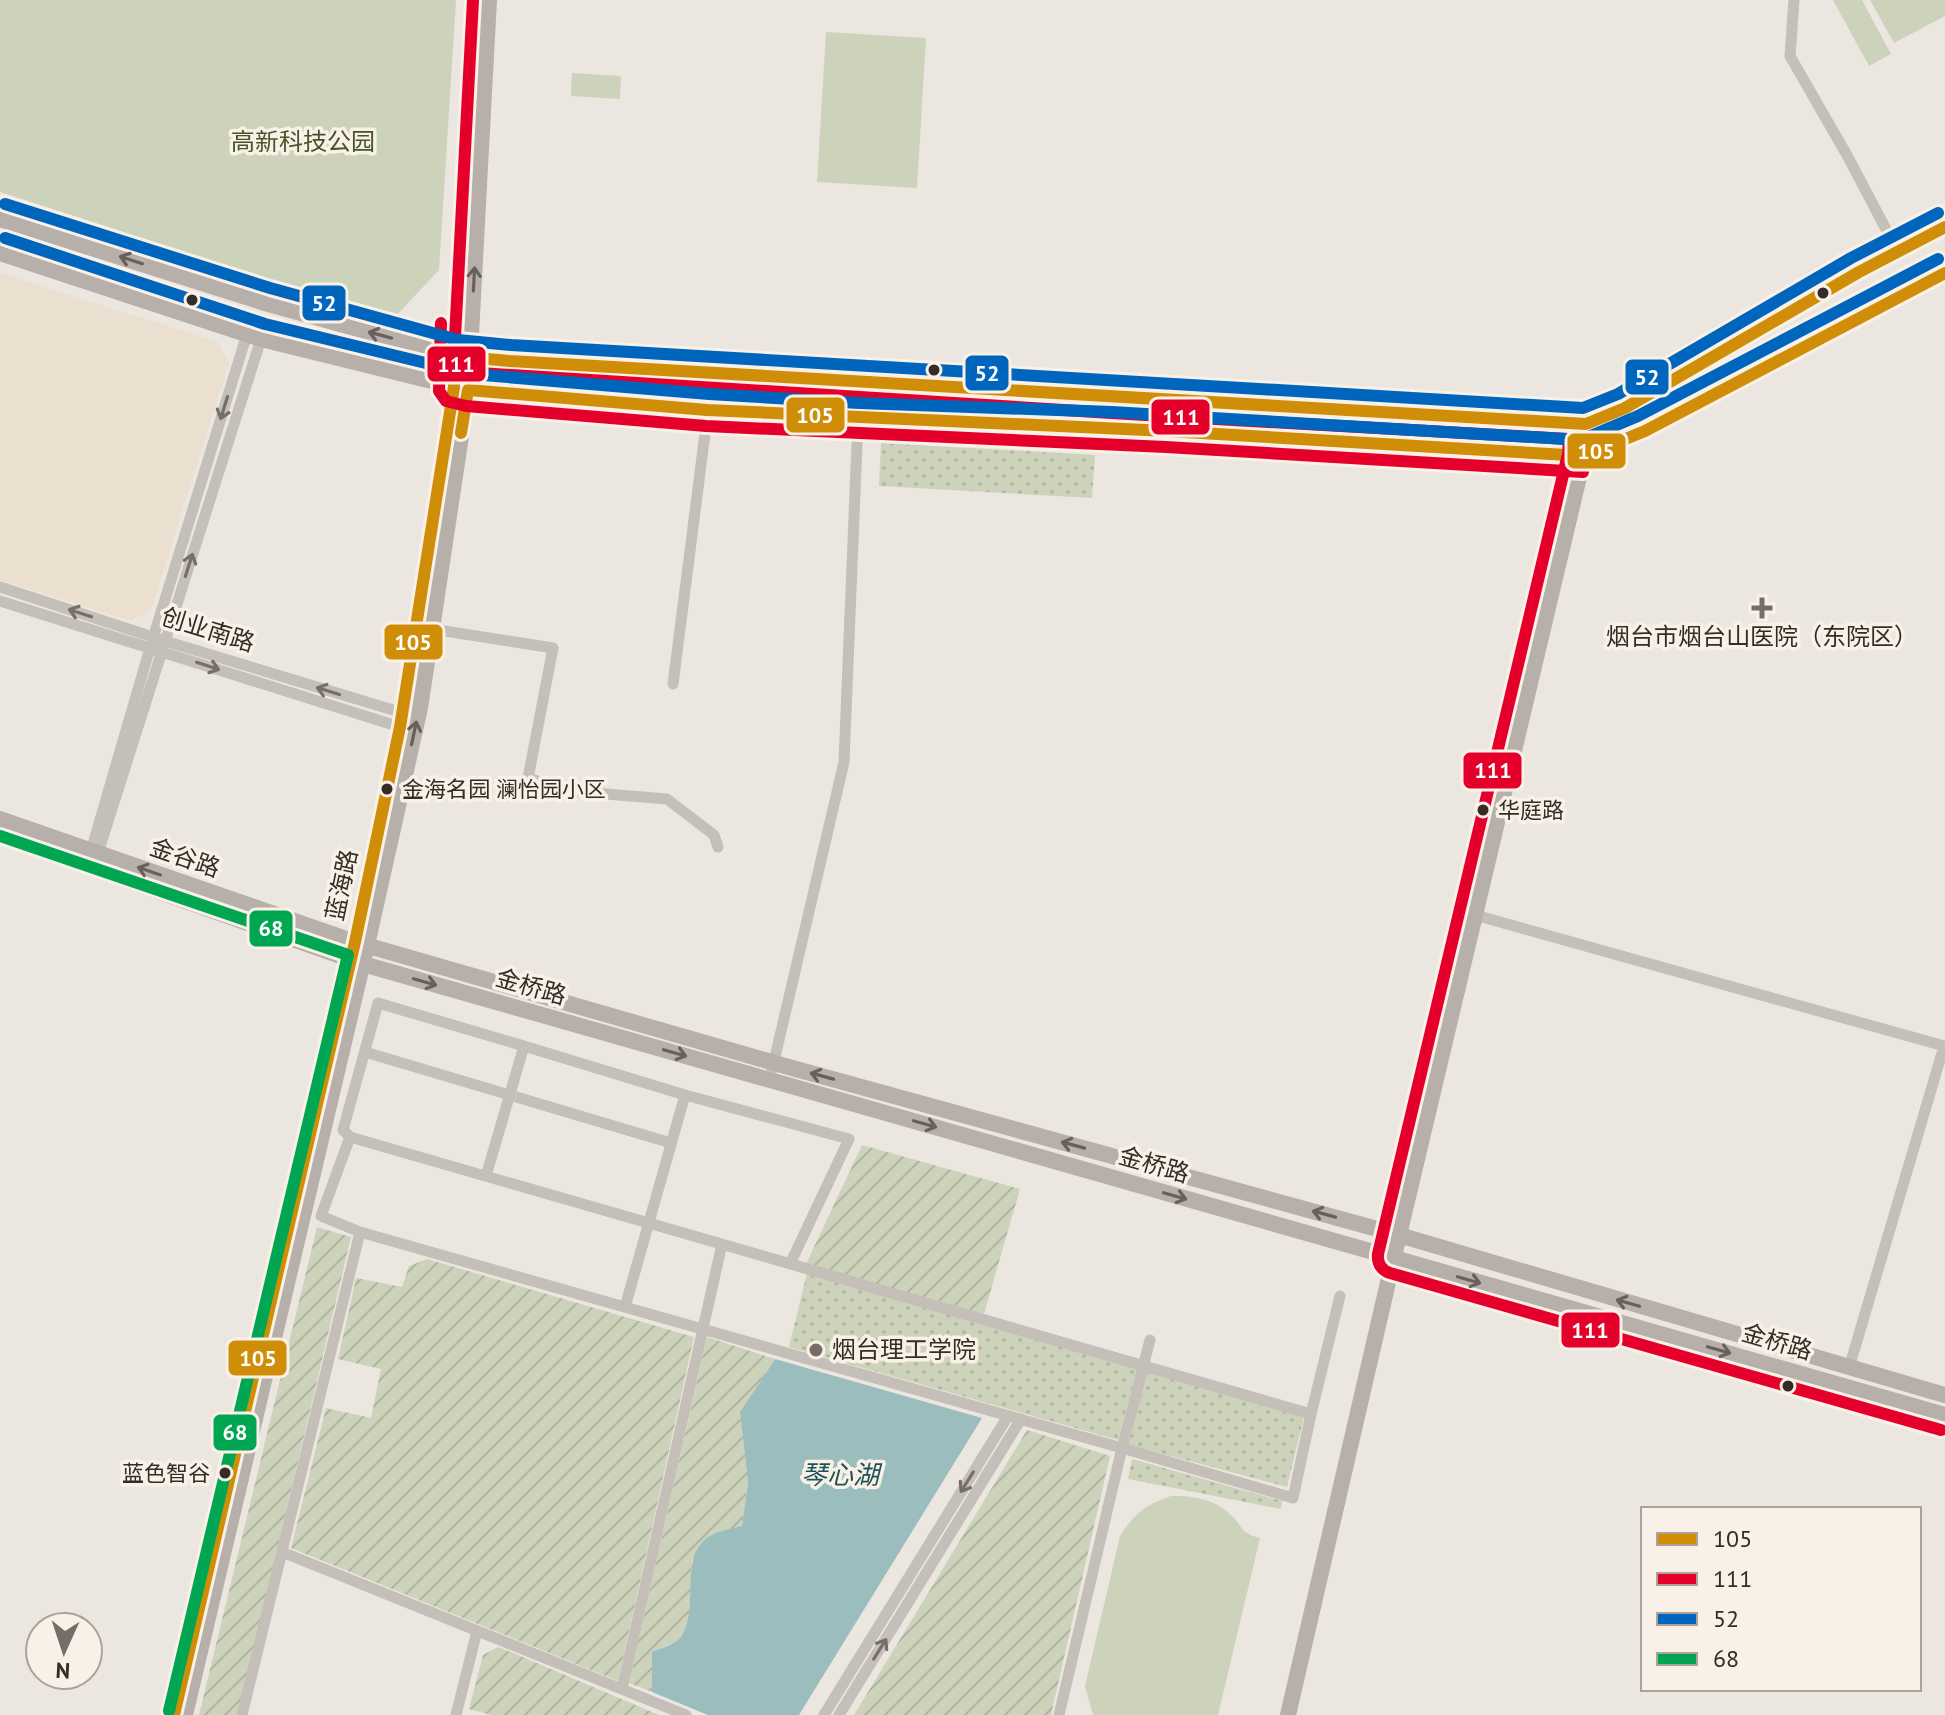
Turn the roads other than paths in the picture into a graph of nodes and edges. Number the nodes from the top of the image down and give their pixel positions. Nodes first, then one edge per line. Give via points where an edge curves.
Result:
1 (474, 0) edge
2 (489, 0) edge
3 (1794, 0) edge
4 (0, 219) edge
5 (1945, 227) edge
6 (1898, 252) junction
7 (0, 253) edge
8 (1945, 273) edge
9 (254, 336) junction
10 (462, 356) junction
11 (461, 388) junction
12 (1112, 397) junction
13 (708, 410) junction
14 (858, 419) junction
15 (1586, 424) junction
16 (1111, 428) junction
17 (1584, 456) junction
18 (0, 587) edge
19 (0, 601) edge
20 (432, 629) junction
21 (157, 644) junction
22 (673, 684) dead end
23 (401, 720) junction
24 (0, 819) edge
25 (0, 835) edge
26 (718, 847) dead end
27 (94, 852) junction
28 (1475, 915) junction
29 (361, 944) junction
30 (357, 962) junction
31 (524, 1046) junction
32 (365, 1052) junction
33 (774, 1063) junction
34 (769, 1080) junction
35 (685, 1095) junction
36 (350, 1137) junction
37 (671, 1143) junction
38 (486, 1176) junction
39 (649, 1223) junction
40 (360, 1232) junction
41 (1399, 1235) junction
42 (722, 1244) junction
43 (1394, 1258) junction
44 (790, 1264) junction
45 (1340, 1296) dead end
46 (625, 1307) junction
47 (703, 1329) junction
48 (1150, 1340) dead end
49 (1849, 1368) junction
50 (1945, 1395) edge
51 (1311, 1414) junction
52 (1945, 1415) edge
53 (1008, 1416) junction
54 (1021, 1419) junction
55 (1122, 1448) junction
56 (282, 1552) junction
57 (477, 1631) junction
58 (622, 1689) junction
59 (174, 1715) edge
60 (185, 1715) edge
61 (242, 1715) edge
62 (456, 1715) edge
63 (686, 1715) edge
64 (824, 1715) edge
65 (839, 1715) edge
66 (1059, 1715) edge
67 (1288, 1715) edge

1 - 10 street
10 -> 2 street
3 - 6 street via 1790,56
10 -> 4 street via 265,303
5 - 6 street
6 - 15 street via 1625,408
7 - 9 street
8 - 17 street via 1645,431
9 - 11 street
9 - 21 street
10 - 11 street
10 - 12 street
11 - 13 street
11 - 20 street, 蓝海路
11 - 23 street, 蓝海路
12 - 15 street
12 - 16 street
13 - 14 street
13 - 22 street
14 - 16 street
14 - 33 street via 844,762
15 - 17 street
16 - 17 street
17 - 28 street
21 -> 18 street, 创业南路
19 - 21 street, 创业南路
20 - 26 street via 553,648 528,778 569,791 667,799 714,835
29 -> 20 street, 蓝海路 via 420,708
21 - 23 street, 创业南路
21 - 27 street
23 - 29 street, 蓝海路
24 - 27 street, 金谷路
25 - 30 street, 金谷路
29 -> 27 street, 金谷路
28 - 41 street
28 - 49 street via 1944,1046
29 - 30 street, 蓝海路
29 - 33 street, 金桥路
30 -> 34 street, 金桥路
30 - 59 street, 蓝海路
30 - 60 street, 蓝海路
31 - 32 street via 378,1003
31 - 35 street
31 - 38 street
32 - 36 street via 343,1130
32 - 37 street
33 - 34 street
41 -> 33 street, 金桥路
34 -> 43 street, 金桥路
35 - 37 street
35 - 44 street via 849,1139
36 - 38 street
36 - 40 street via 321,1216
37 - 39 street
38 - 39 street
39 - 42 street
39 - 46 street
40 - 46 street
40 - 56 street
41 - 43 street
49 -> 41 street, 金桥路
42 - 44 street
42 - 47 street
43 -> 52 street, 金桥路
43 - 67 street
44 - 51 street
45 - 51 street
46 - 47 street
47 - 53 street
47 - 58 street
48 - 55 street
49 - 50 street, 金桥路
51 - 55 street via 1293,1498
53 - 54 street
53 -> 64 street
54 - 55 street
65 -> 54 street
55 - 66 street
56 - 57 street
56 - 61 street
57 - 58 street
57 - 62 street
58 - 63 street

